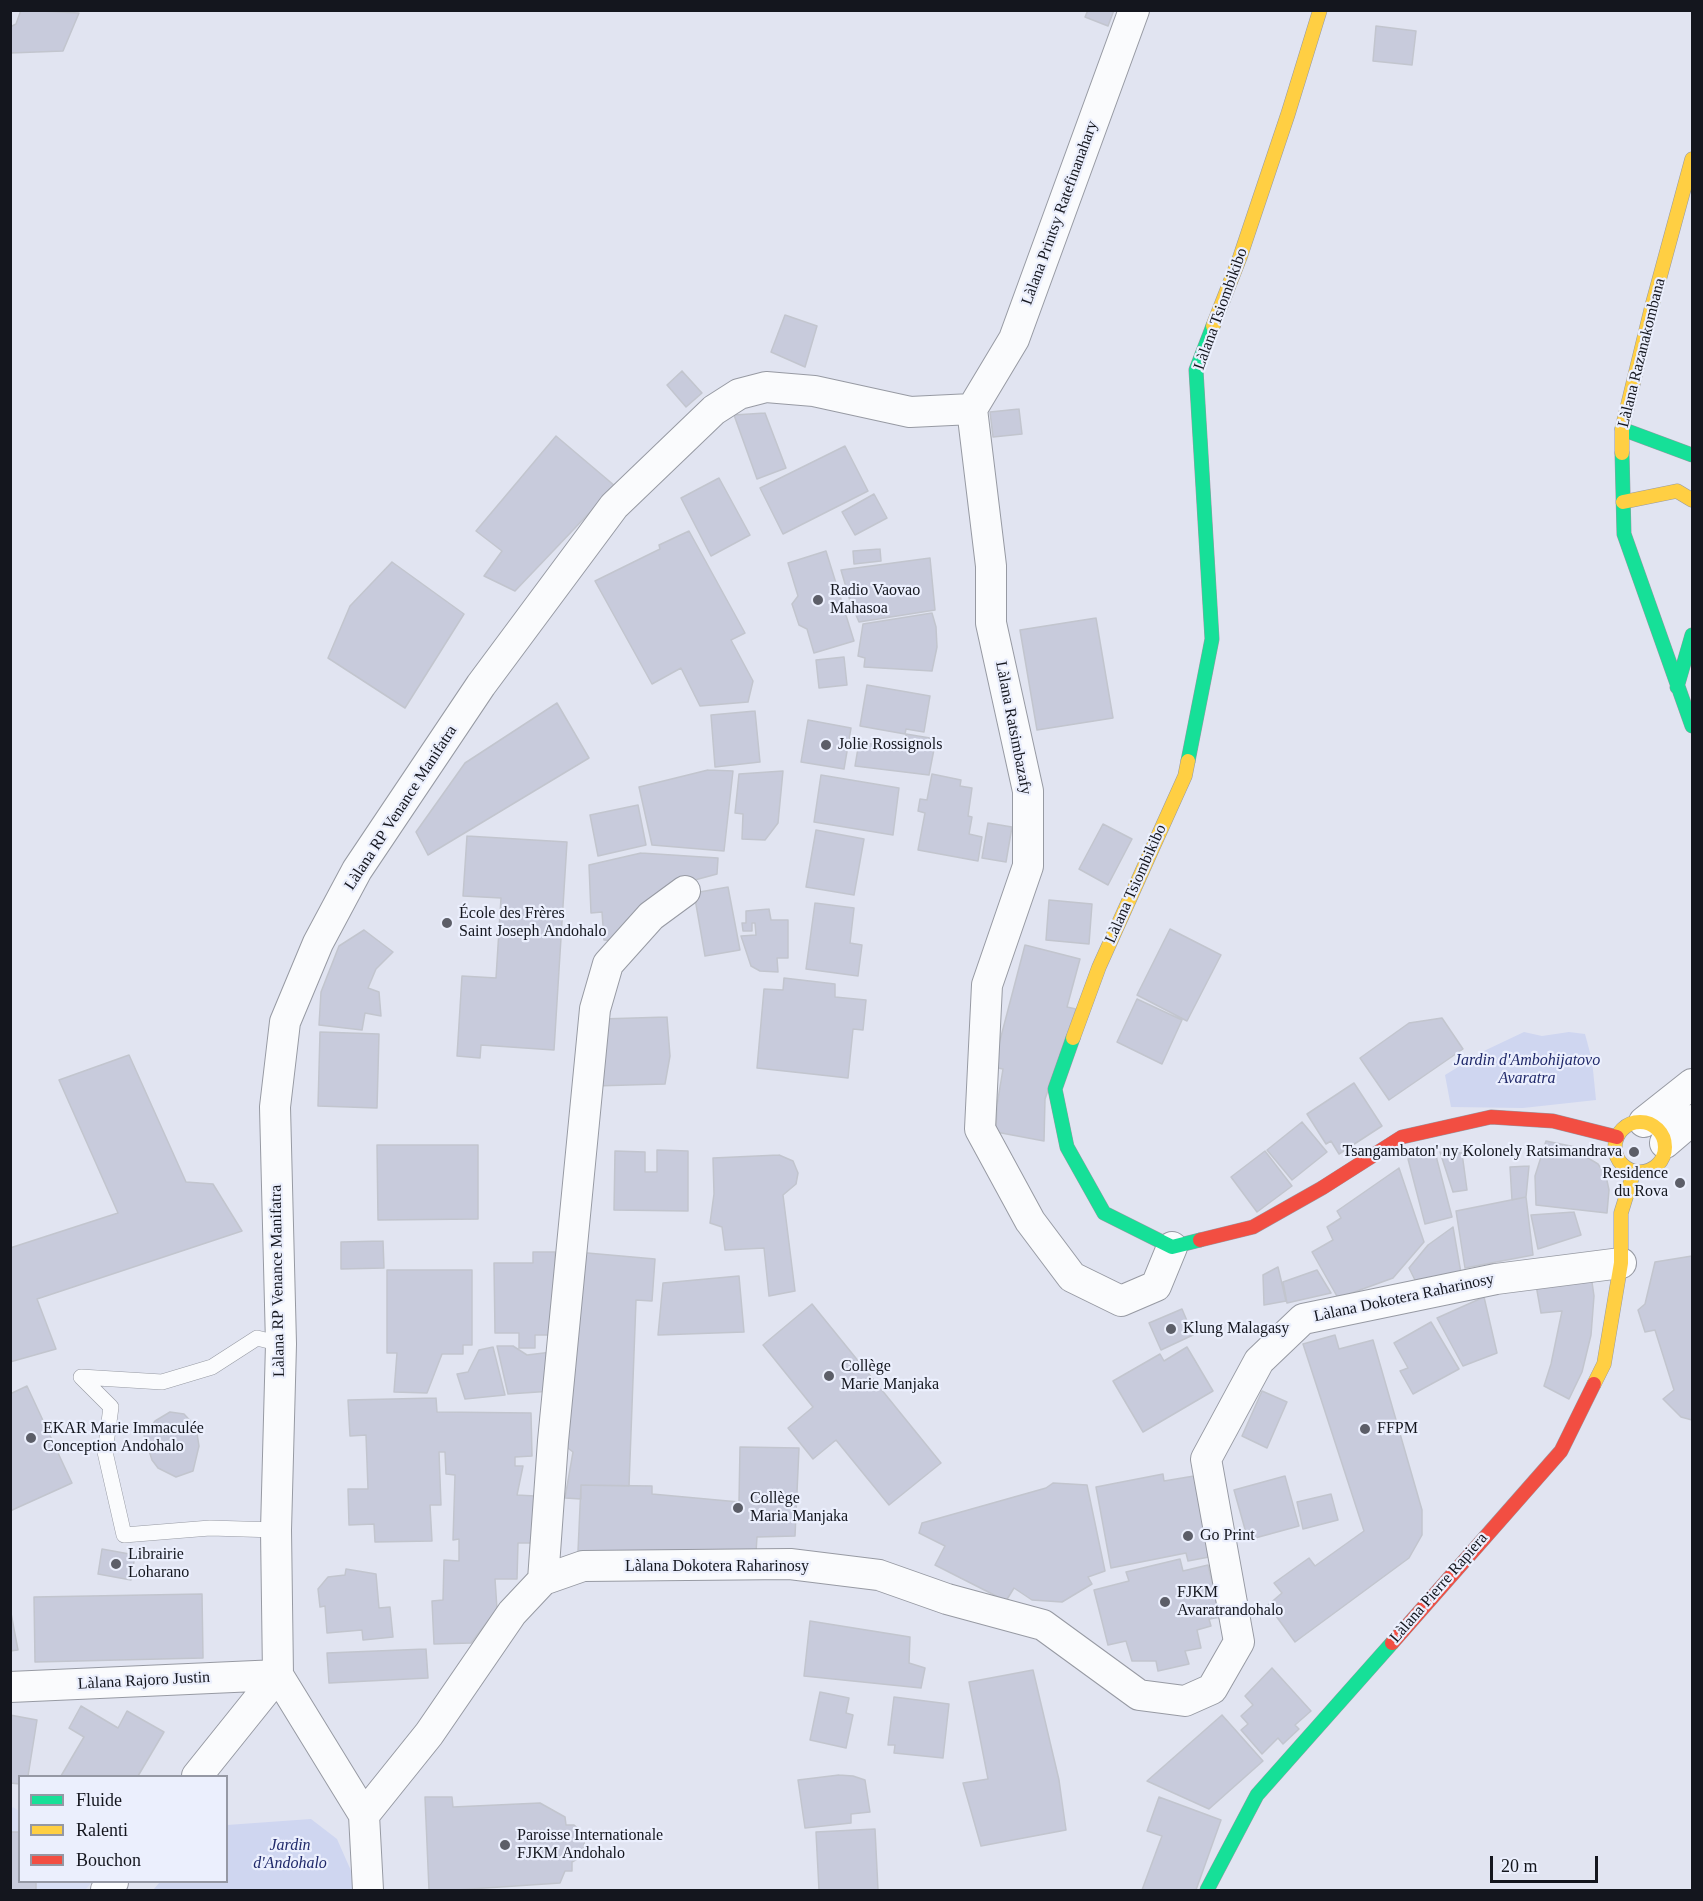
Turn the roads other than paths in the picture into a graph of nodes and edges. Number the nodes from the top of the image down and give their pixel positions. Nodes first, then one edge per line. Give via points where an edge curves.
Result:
1 (1134, 10) edge
2 (1320, 10) edge
3 (1692, 159) edge
4 (972, 409) junction
5 (1622, 429) junction
6 (1692, 455) edge
7 (1692, 500) edge
8 (1623, 502) junction
9 (1692, 635) edge
10 (1677, 687) junction
11 (1692, 726) edge
12 (685, 891) dead end
13 (1692, 1084) edge
14 (1692, 1120) edge
15 (1644, 1122) junction
16 (1617, 1137) junction
17 (1665, 1143) junction
18 (1634, 1171) junction
19 (1172, 1247) junction
20 (1621, 1263) junction
21 (281, 1344) junction
22 (276, 1530) junction
23 (543, 1580) junction
24 (278, 1675) junction
25 (10, 1687) edge
26 (198, 1775) edge
27 (364, 1815) junction
28 (368, 1890) edge
29 (1207, 1890) edge

1 - 4 street, Làlana Printsy Ratefinanahary via 1014,339
2 - 19 street, Làlana Tsiombikibo via 1240,257 1196,370 1212,639 1185,776 1099,968 1055,1089 1067,1147 1104,1213
3 - 5 street, Làlana Razanakombana
4 - 19 street, Làlana Ratsimbazafy via 991,566 991,623 1028,791 1028,866 987,985 980,1129 1030,1221 1072,1277 1121,1300 1156,1286
4 - 21 street, Làlana RP Venance Manifatra via 909,412 814,391 766,387 739,394 714,410 614,506 482,685 357,870 318,943 285,1022 275,1107
5 - 6 street
5 - 8 street, Làlana Razanakombana
7 - 8 street via 1677,491
8 - 10 street, Làlana Razanakombana via 1624,534
9 - 10 street
10 - 11 street, Làlana Razanakombana
12 - 23 street via 651,916 608,964 595,1009
13 - 15 street
14 - 17 street
15 - 16 street via 1629,1124
15 - 17 street via 1658,1129
16 - 18 street via 1620,1162
16 - 19 street via 1553,1120 1491,1117 1402,1137 1253,1227
17 - 18 street via 1658,1165 1651,1170
18 - 20 street, Làlana Pierre Rapiera via 1621,1213
20 - 23 street, Làlana Dokotera Raharinosy via 1496,1279 1303,1319 1259,1361 1206,1459 1239,1642 1212,1689 1185,1701 1139,1695 1043,1625 947,1599 879,1575 790,1564 583,1566
20 - 29 street, Làlana Pierre Rapiera via 1604,1364 1561,1451 1257,1795
21 - 22 street, Làlana RP Venance Manifatra
21 - 22 lane via 257,1338 212,1367 162,1382 81,1377 111,1407 105,1452 124,1535 210,1528
22 - 24 street, Làlana RP Venance Manifatra
23 - 27 street, Làlana Dokotera Raharinosy via 512,1613 429,1734
24 - 25 street, Làlana Rajoro Justin
24 - 26 street
24 - 27 street
27 - 28 street

